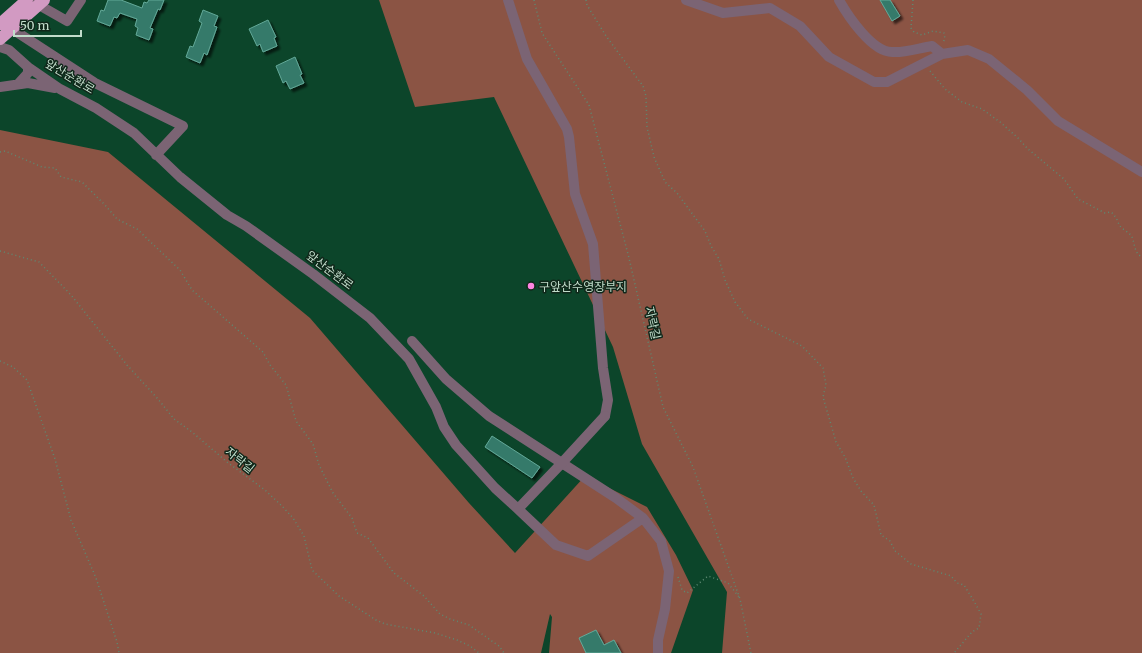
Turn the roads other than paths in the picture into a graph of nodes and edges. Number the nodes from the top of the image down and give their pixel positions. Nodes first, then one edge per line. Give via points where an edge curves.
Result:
1 (28, 0) edge
2 (44, 0) edge
3 (81, 0) edge
4 (508, 0) edge
5 (686, 0) edge
6 (839, 0) edge
7 (0, 20) edge
8 (0, 24) edge
9 (0, 34) edge
10 (26, 38) junction
11 (0, 39) edge
12 (0, 47) edge
13 (940, 52) junction
14 (28, 67) junction
15 (18, 84) junction
16 (0, 87) edge
17 (60, 89) junction
18 (156, 155) junction
19 (1142, 172) edge
20 (412, 341) dead end
21 (518, 509) junction
22 (643, 518) junction
23 (658, 653) edge

1 - 3 street via 67,21
1 - 8 highway, bridge
2 - 11 highway, bridge
4 - 21 street, bridge via 527,59 567,129 575,194 593,244 608,400 605,416
5 - 13 street via 723,14 770,8 800,26 828,57 874,82 887,82 924,64
6 - 13 street via 848,16 882,51 893,53 932,46
7 - 10 street
9 - 10 street
10 - 18 street via 95,83 183,126
12 - 14 street, 앞산순환로 via 8,50
13 - 19 street via 968,50 988,59 1058,121
14 - 15 street via 28,73
14 - 17 street, 앞산순환로
15 - 16 street
15 - 17 street via 28,83
17 - 18 street, 앞산순환로 via 96,108 134,133
18 - 21 street, 앞산순환로 via 227,215 313,274 370,318 409,358 444,427 456,445
20 - 22 street via 446,379 489,416
21 - 22 street, 앞산순환로 via 556,545 588,556
22 - 23 street via 661,541 669,571

